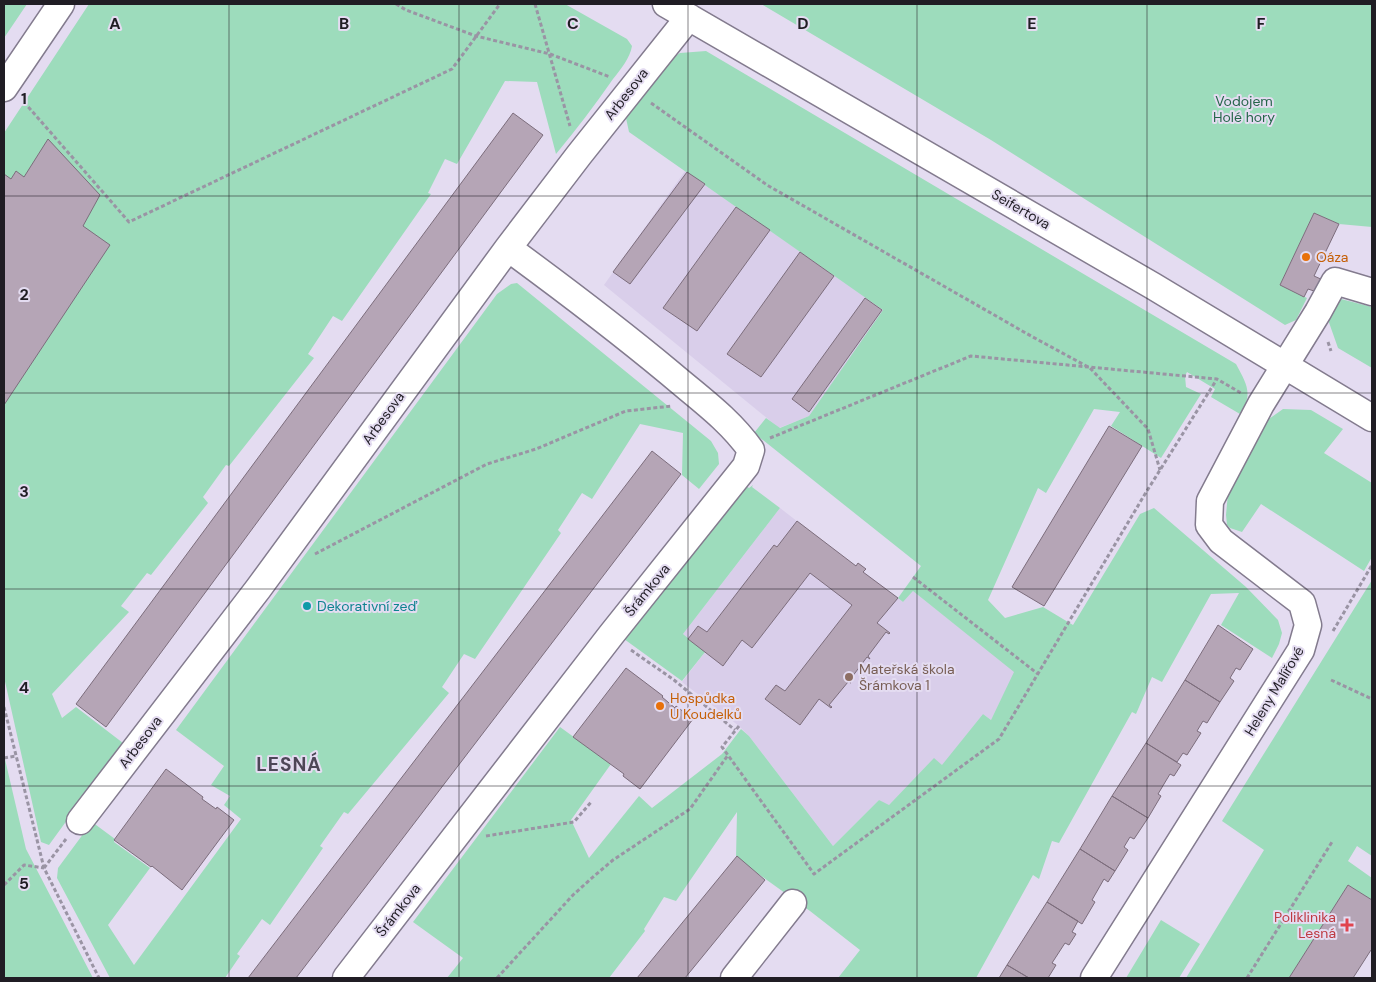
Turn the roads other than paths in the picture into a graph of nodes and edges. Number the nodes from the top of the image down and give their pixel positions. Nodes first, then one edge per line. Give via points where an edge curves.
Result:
1 (60, 4) edge
2 (666, 4) edge
3 (689, 17) junction
4 (11, 94) edge
5 (508, 248) junction
6 (1372, 292) edge
7 (1285, 366) junction
8 (1372, 418) edge
9 (80, 821) road end
10 (793, 903) dead end
11 (346, 978) edge
12 (734, 978) edge
13 (1094, 978) edge

1 - 4 street
2 - 3 street, Seifertova
3 - 5 street, Arbesova
3 - 7 street, Seifertova via 1145,281
5 - 9 street, Arbesova via 258,589
5 - 11 street, Šrámkova via 712,407 750,450 746,466
6 - 7 street, Heleny Malířové via 1335,282
7 - 8 street, Seifertova
7 - 13 street, Heleny Malířové via 1261,404 1210,501 1209,525 1221,541 1302,603 1308,625 1301,650
10 - 12 street

